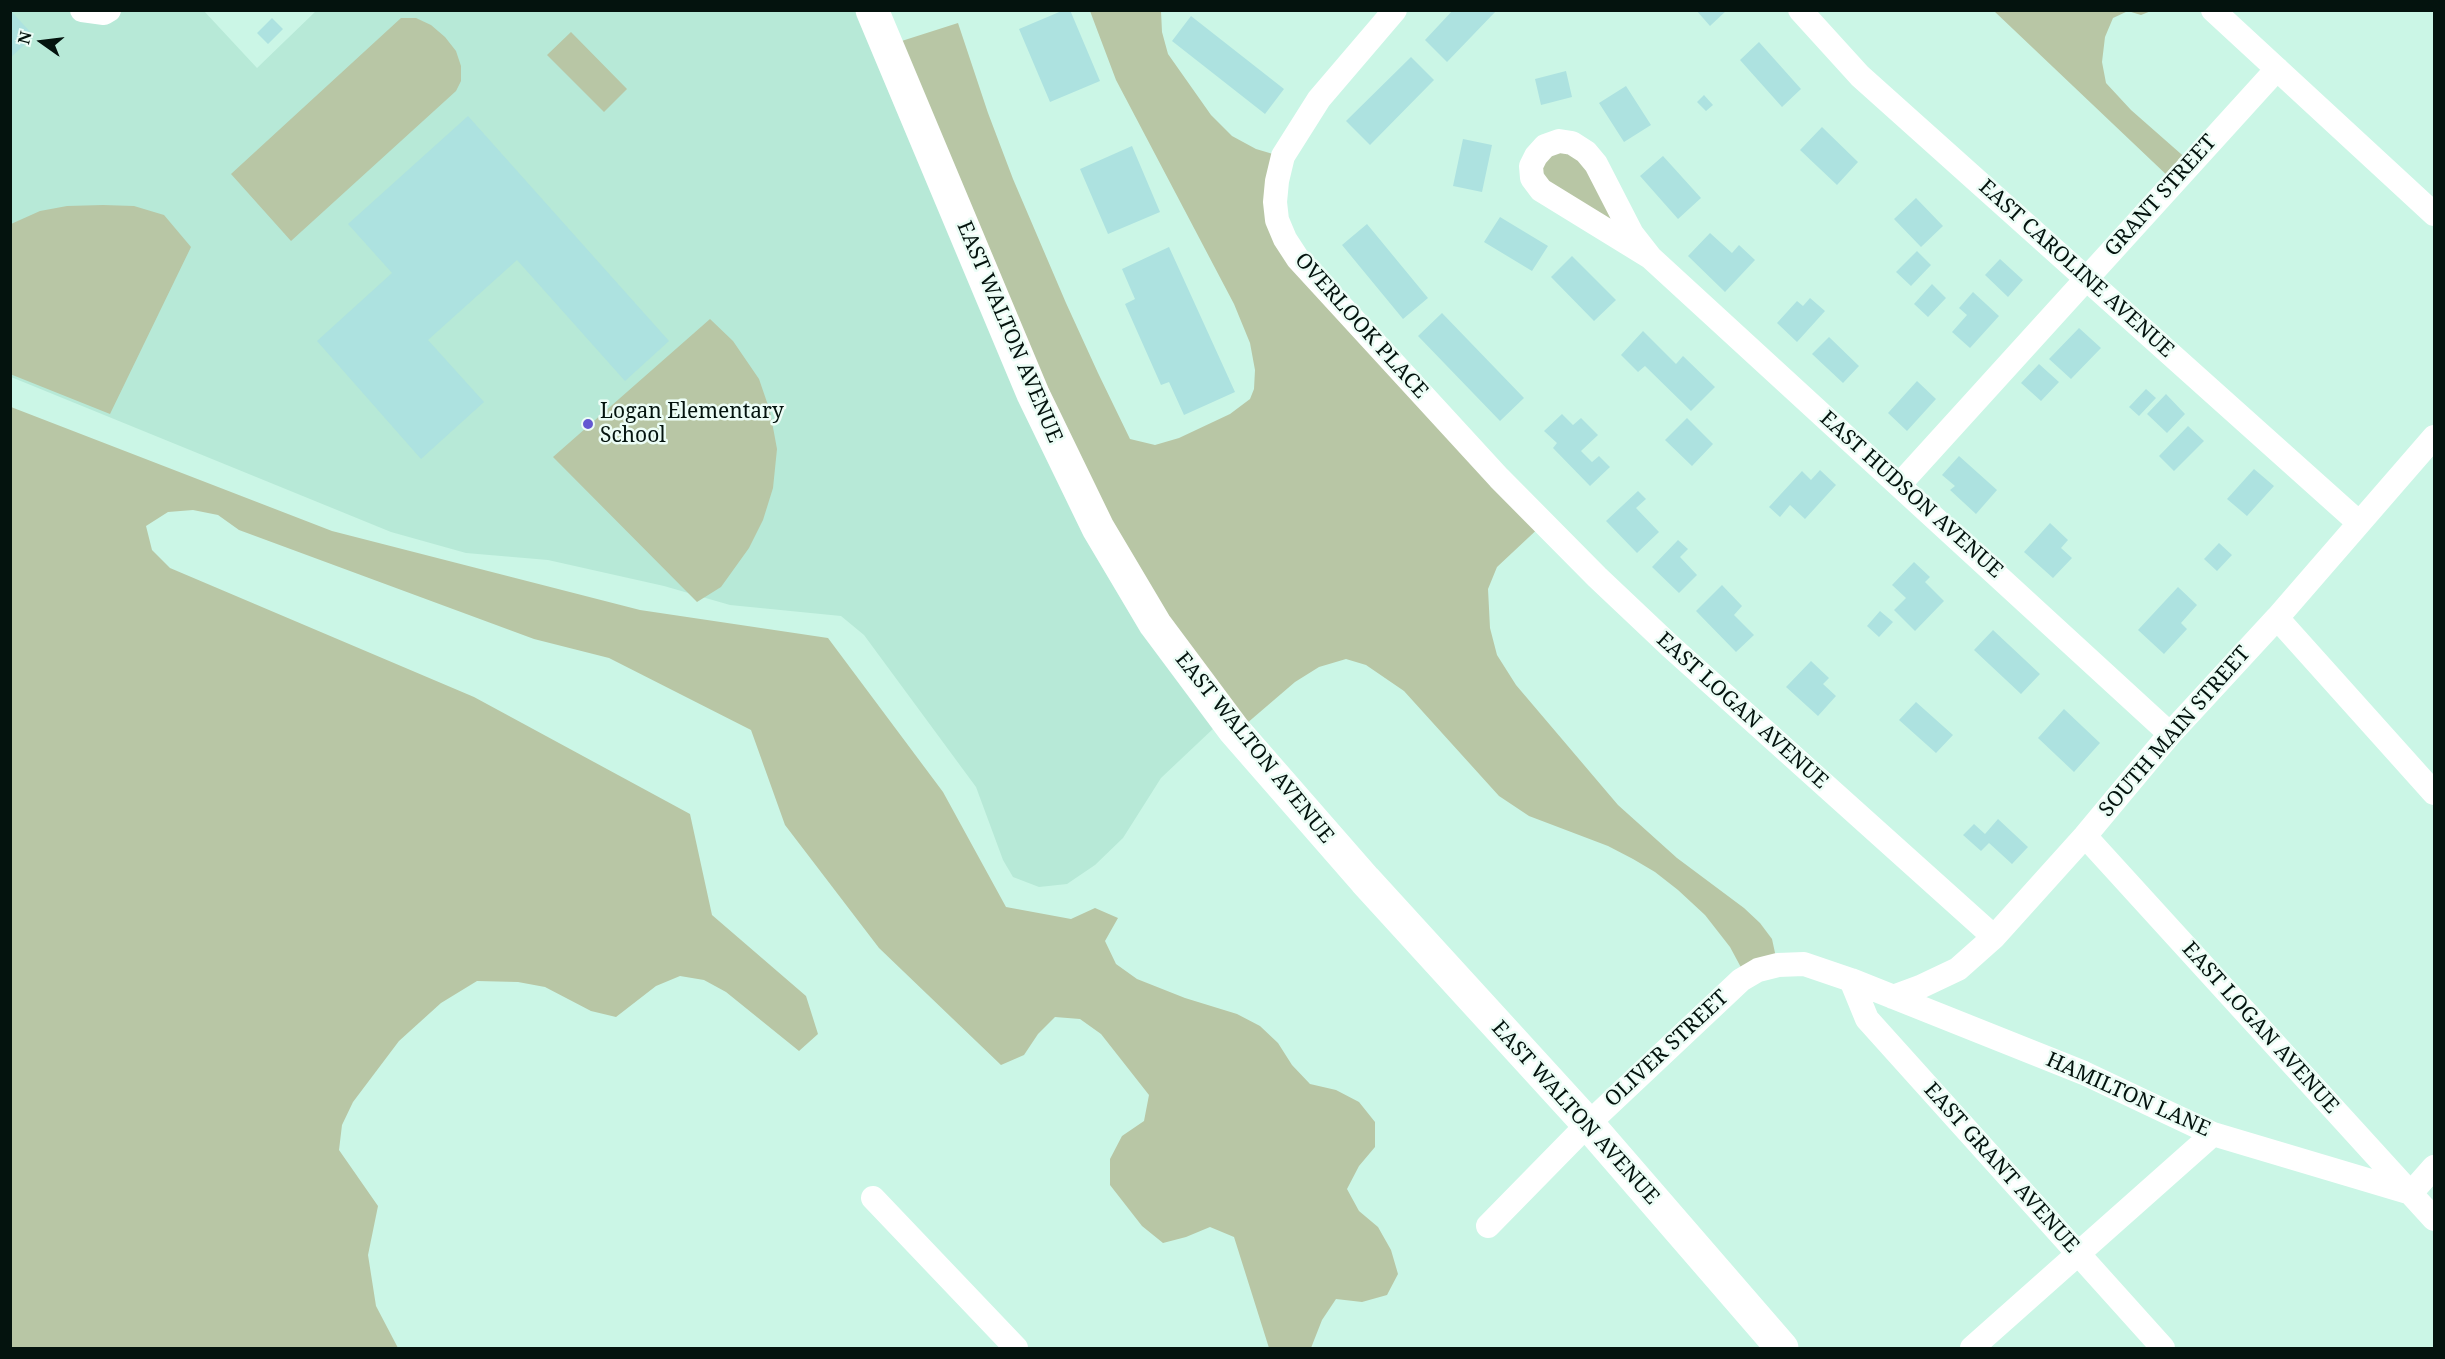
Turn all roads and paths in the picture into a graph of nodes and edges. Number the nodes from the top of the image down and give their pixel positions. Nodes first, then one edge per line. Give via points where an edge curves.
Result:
1 (872, 10) edge
2 (1395, 10) edge
3 (1800, 10) edge
4 (2212, 10) edge
5 (2277, 69) junction
6 (2434, 214) edge
7 (1650, 257) junction
8 (2086, 278) junction
9 (2434, 437) edge
10 (1499, 478) joint
11 (1900, 484) junction
12 (2358, 522) junction
13 (2277, 618) junction
14 (2170, 734) junction
15 (2434, 793) edge
16 (2085, 836) junction
17 (1994, 937) junction
18 (1851, 980) junction
19 (1893, 997) junction
20 (1588, 1124) junction
21 (2212, 1134) junction
22 (2434, 1167) edge
23 (2411, 1193) junction
24 (873, 1198) dead end
25 (2434, 1219) edge
26 (1488, 1226) dead end
27 (2077, 1254) junction
28 (1016, 1348) edge
29 (1782, 1348) edge
30 (1972, 1348) edge
31 (2163, 1348) edge

1 - 20 main road, EAST WALTON AVENUE via 1033,394 1098,528 1155,624 1234,730
2 - 10 street, OVERLOOK PLACE via 1319,99 1283,156 1275,202 1277,220 1298,259
3 - 8 street, EAST CAROLINE AVENUE via 1860,76
4 - 5 street
5 - 6 street
5 - 8 street, GRANT STREET
7 - 7 street, EAST HUDSON AVENUE via 1632,234 1586,152 1572,143 1559,141 1545,146 1531,166 1532,178 1541,190
7 - 11 street, EAST HUDSON AVENUE
8 - 11 street, GRANT STREET
8 - 12 street, EAST CAROLINE AVENUE
9 - 12 street, SOUTH MAIN STREET
10 - 17 street, EAST LOGAN AVENUE via 1670,646
11 - 14 street, EAST HUDSON AVENUE
12 - 13 street, SOUTH MAIN STREET
13 - 14 street, SOUTH MAIN STREET
13 - 15 street
14 - 16 street, SOUTH MAIN STREET
16 - 17 street, SOUTH MAIN STREET
16 - 23 street, EAST LOGAN AVENUE
17 - 19 street, SOUTH MAIN STREET via 1958,969
18 - 19 street, HAMILTON LANE
18 - 20 street, OLIVER STREET via 1804,964 1758,970 1740,980
18 - 27 street, EAST GRANT AVENUE via 1867,1019
19 - 21 street, HAMILTON LANE via 2084,1073
20 - 26 street, OLIVER STREET
20 - 29 main road, EAST WALTON AVENUE
21 - 23 street, HAMILTON LANE
21 - 27 street
22 - 23 street
23 - 25 street, EAST LOGAN AVENUE
24 - 28 street
27 - 30 street
27 - 31 street, EAST GRANT AVENUE

